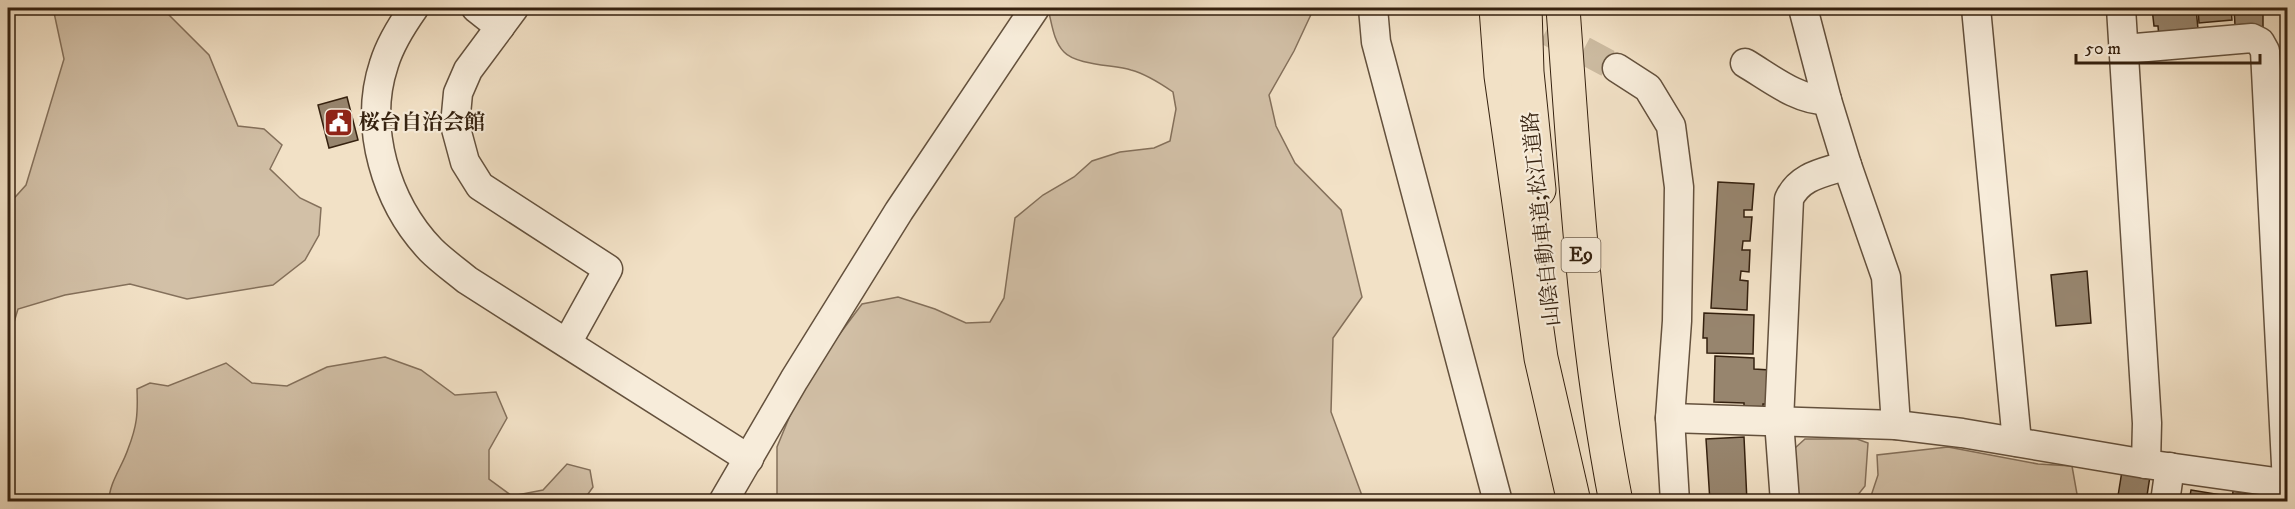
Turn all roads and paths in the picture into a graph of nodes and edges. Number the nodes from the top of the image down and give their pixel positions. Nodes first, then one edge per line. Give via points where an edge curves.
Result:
1 (414, 8) edge
2 (476, 8) edge
3 (1035, 8) edge
4 (1373, 8) edge
5 (1392, 8) edge
6 (1497, 8) edge
7 (1525, 8) edge
8 (1563, 8) edge
9 (1803, 8) edge
10 (1976, 8) edge
11 (2121, 8) edge
12 (507, 17) edge
13 (2124, 49) junction
14 (1745, 63) dead end
15 (1617, 68) tunnel mouth
16 (1827, 100) junction
17 (1408, 160) junction
18 (1847, 165) junction
19 (567, 343) junction
20 (1670, 418) junction
21 (1779, 420) junction
22 (1896, 425) junction
23 (2017, 442) junction
24 (749, 459) junction
25 (2158, 465) junction
26 (2287, 484) edge
27 (723, 501) edge
28 (1498, 501) edge
29 (1576, 501) edge
30 (1616, 501) edge
31 (1675, 501) edge
32 (1785, 501) edge
33 (2165, 501) edge

1 - 19 street via 384,64 376,106 380,147 398,204 418,235 447,264
2 - 12 street
3 - 24 street via 899,211
4 - 17 street via 1376,42
5 - 17 street via 1390,28 1402,92
6 - 29 highway via 1501,76 1541,358
7 - 29 highway, 山陰自動車道;松江道路 / E9 via 1527,72 1551,309
8 - 30 highway, 山陰自動車道;松江道路 / E9 via 1583,283
9 - 16 street
10 - 23 street
11 - 13 street
12 - 19 street via 468,70 458,93 455,125 465,162 480,186 608,269
13 - 25 street via 2147,423
13 - 26 street via 2252,38 2265,51
14 - 16 street via 1796,93 1813,100
15 - 20 street via 1648,88 1671,126 1680,187
16 - 18 street
17 - 28 street
18 - 21 street via 1802,181 1789,199
18 - 22 street via 1886,277
19 - 24 street
20 - 21 street
20 - 31 street
21 - 22 street
21 - 32 street
22 - 23 street
23 - 25 street
24 - 27 street
25 - 26 street
25 - 33 street

